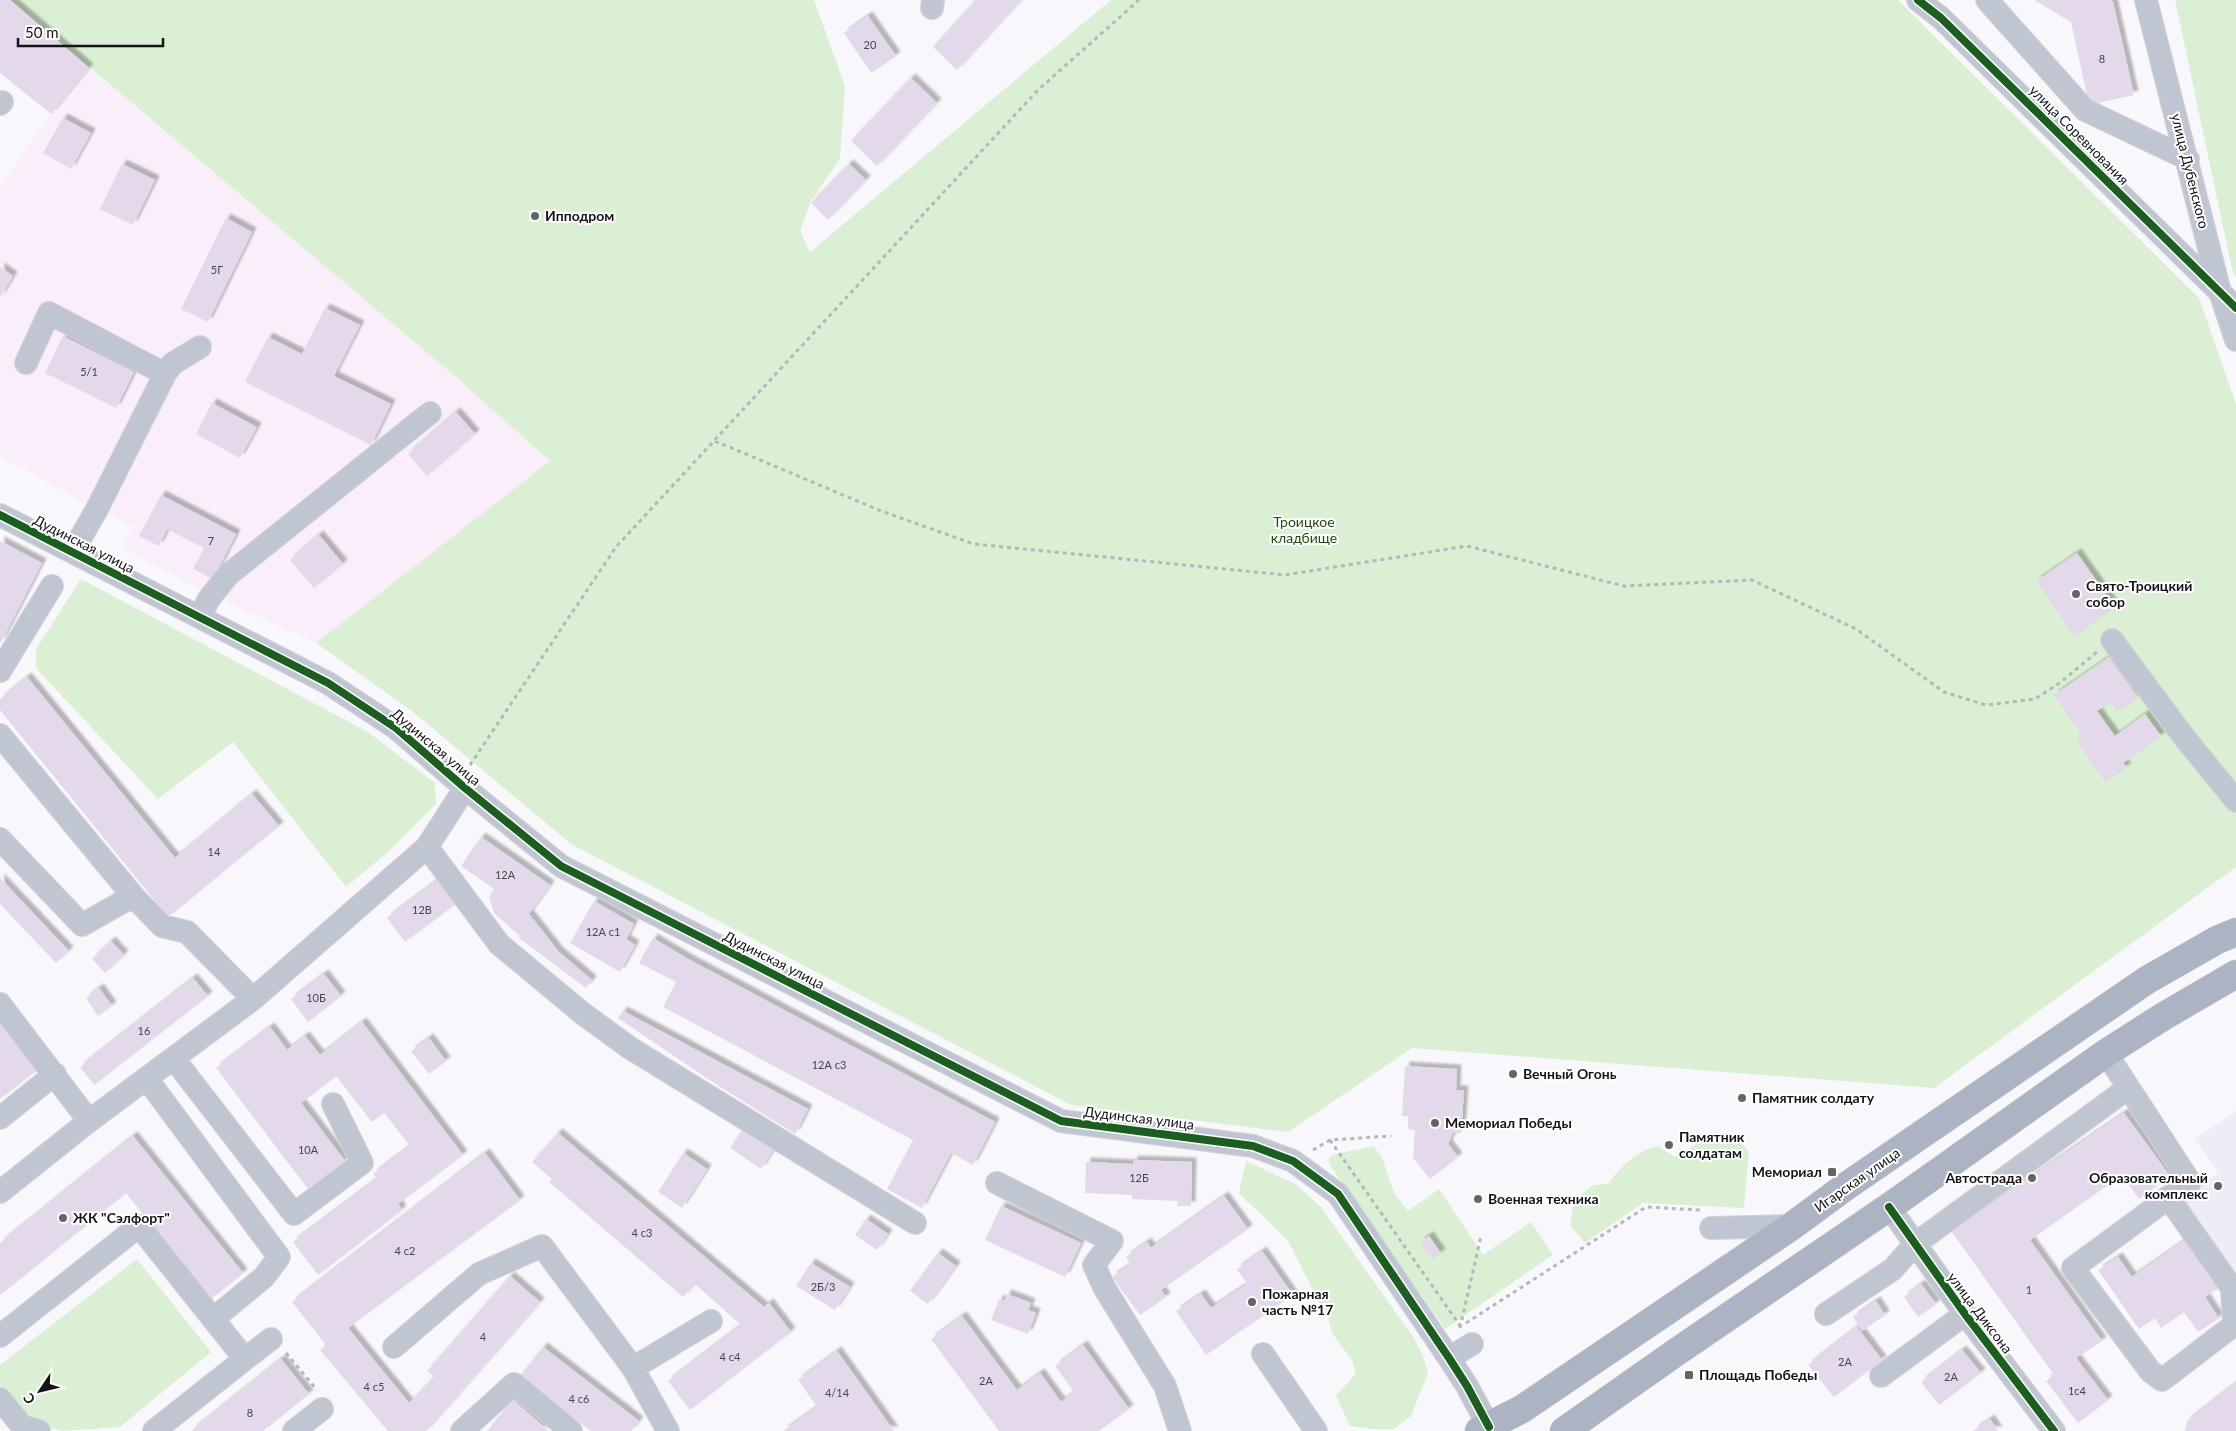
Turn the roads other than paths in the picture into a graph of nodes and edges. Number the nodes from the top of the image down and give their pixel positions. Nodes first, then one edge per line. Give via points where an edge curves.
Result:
1 (1918, 0) edge
2 (1987, 0) edge
3 (2146, 0) edge
4 (2188, 159) junction
5 (2220, 292) junction
6 (2236, 308) edge
7 (2236, 340) edge
8 (200, 347) dead end
9 (26, 363) dead end
10 (165, 374) junction
11 (430, 413) dead end
12 (0, 514) edge
13 (73, 551) junction
14 (52, 586) dead end
15 (201, 617) junction
16 (2112, 640) road end
17 (0, 671) edge
18 (0, 735) edge
19 (465, 788) junction
20 (2236, 801) edge
21 (0, 838) edge
22 (427, 847) junction
23 (133, 896) junction
24 (2236, 932) edge
25 (2236, 974) edge
26 (253, 999) junction
27 (0, 1004) edge
28 (2106, 1053) junction
29 (174, 1059) junction
30 (55, 1074) junction
31 (147, 1079) junction
32 (2128, 1088) junction
33 (333, 1104) dead end
34 (0, 1118) edge
35 (89, 1121) junction
36 (997, 1183) dead end
37 (0, 1192) edge
38 (2168, 1197) junction
39 (1888, 1207) junction
40 (1707, 1219) road end
41 (915, 1223) dead end
42 (1792, 1226) junction
43 (1915, 1244) junction
44 (1826, 1314) dead end
45 (1964, 1314) junction
46 (213, 1319) junction
47 (711, 1322) dead end
48 (0, 1336) edge
49 (1466, 1336) road end
50 (270, 1339) road end
51 (394, 1347) dead end
52 (1263, 1354) dead end
53 (1450, 1358) junction
54 (245, 1359) junction
55 (633, 1368) junction
56 (1881, 1376) dead end
57 (0, 1399) edge
58 (322, 1409) road end
59 (10, 1425) edge
60 (1484, 1429) edge
61 (38, 1431) edge
62 (154, 1431) edge
63 (294, 1431) edge
64 (462, 1431) edge
65 (570, 1431) edge
66 (668, 1431) edge
67 (1180, 1431) edge
68 (1316, 1431) edge
69 (1564, 1431) edge
70 (2054, 1431) edge

1 - 5 street, улица Соревнования via 1941,18
2 - 4 street via 2085,110
3 - 4 street, улица Дубенского
4 - 5 street, улица Дубенского
5 - 6 street, улица Соревнования
5 - 7 street, улица Дубенского
8 - 10 street via 172,364
9 - 10 street via 49,313
10 - 13 street
11 - 15 street via 228,575 208,600
12 - 13 street, Дудинская улица
13 - 15 street, Дудинская улица
14 - 17 street
15 - 19 street, Дудинская улица via 328,683 396,728
16 - 20 street
18 - 23 street
19 - 22 street
19 - 53 street, Дудинская улица via 561,866 1061,1121 1253,1146 1293,1161 1338,1194
21 - 23 street via 82,925
22 - 26 street
22 - 41 street via 499,944 582,1013 630,1048
23 - 26 street via 162,926 187,932
24 - 42 main road, Игарская улица via 2147,980
25 - 28 main road
26 - 29 street
27 - 30 street
28 - 32 street
28 - 39 main road
29 - 31 street
29 - 33 street via 294,1214 362,1163
30 - 34 street
30 - 35 street
31 - 35 street
31 - 46 street via 279,1257 264,1277
32 - 38 street via 2190,1182
32 - 43 street
35 - 37 street
36 - 67 street via 1112,1241 1094,1265 1105,1289 1165,1386
38 - 38 street via 2232,1288 2234,1325 2162,1380 2151,1372 2073,1268
39 - 43 street, улица Диксона
39 - 69 main road
40 - 42 street
42 - 60 main road, Игарская улица via 1522,1409
43 - 44 street via 1893,1269
43 - 45 street, улица Диксона
45 - 56 street
45 - 70 street, улица Диксона
46 - 48 street via 139,1226
46 - 54 street
47 - 55 street
49 - 53 street
50 - 54 street
51 - 55 street via 479,1274 542,1246
52 - 68 street
53 - 60 street, Дудинская улица via 1467,1386
54 - 62 street
55 - 66 street
57 - 59 street
58 - 63 street
59 - 61 street
64 - 65 street via 514,1384

